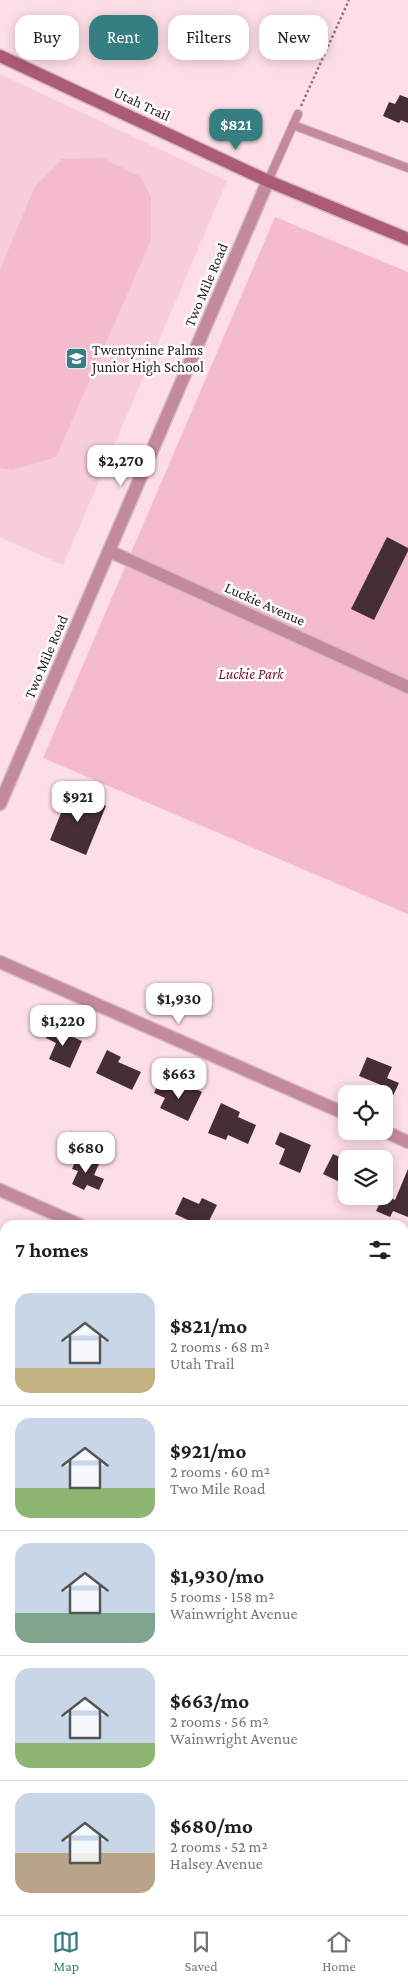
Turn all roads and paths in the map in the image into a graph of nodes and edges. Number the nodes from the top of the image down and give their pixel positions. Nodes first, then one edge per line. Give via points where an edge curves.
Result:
1 (349, 0) edge
2 (0, 56) edge
3 (298, 114) joint
4 (293, 125) junction
5 (408, 168) edge
6 (268, 180) junction
7 (408, 239) edge
8 (109, 551) junction
9 (408, 687) edge
10 (0, 804) edge
11 (0, 962) edge
12 (338, 1110) edge
13 (393, 1135) edge
14 (408, 1142) edge
15 (0, 1190) edge
16 (69, 1220) edge

1 - 3 path
2 - 6 main road, Utah Trail
3 - 4 lane, Two Mile Road
4 - 5 lane
4 - 6 lane, Two Mile Road
6 - 7 main road, Utah Trail
6 - 8 street, Two Mile Road
8 - 9 street, Luckie Avenue
8 - 10 street, Two Mile Road
11 - 12 street
13 - 14 street
15 - 16 street

